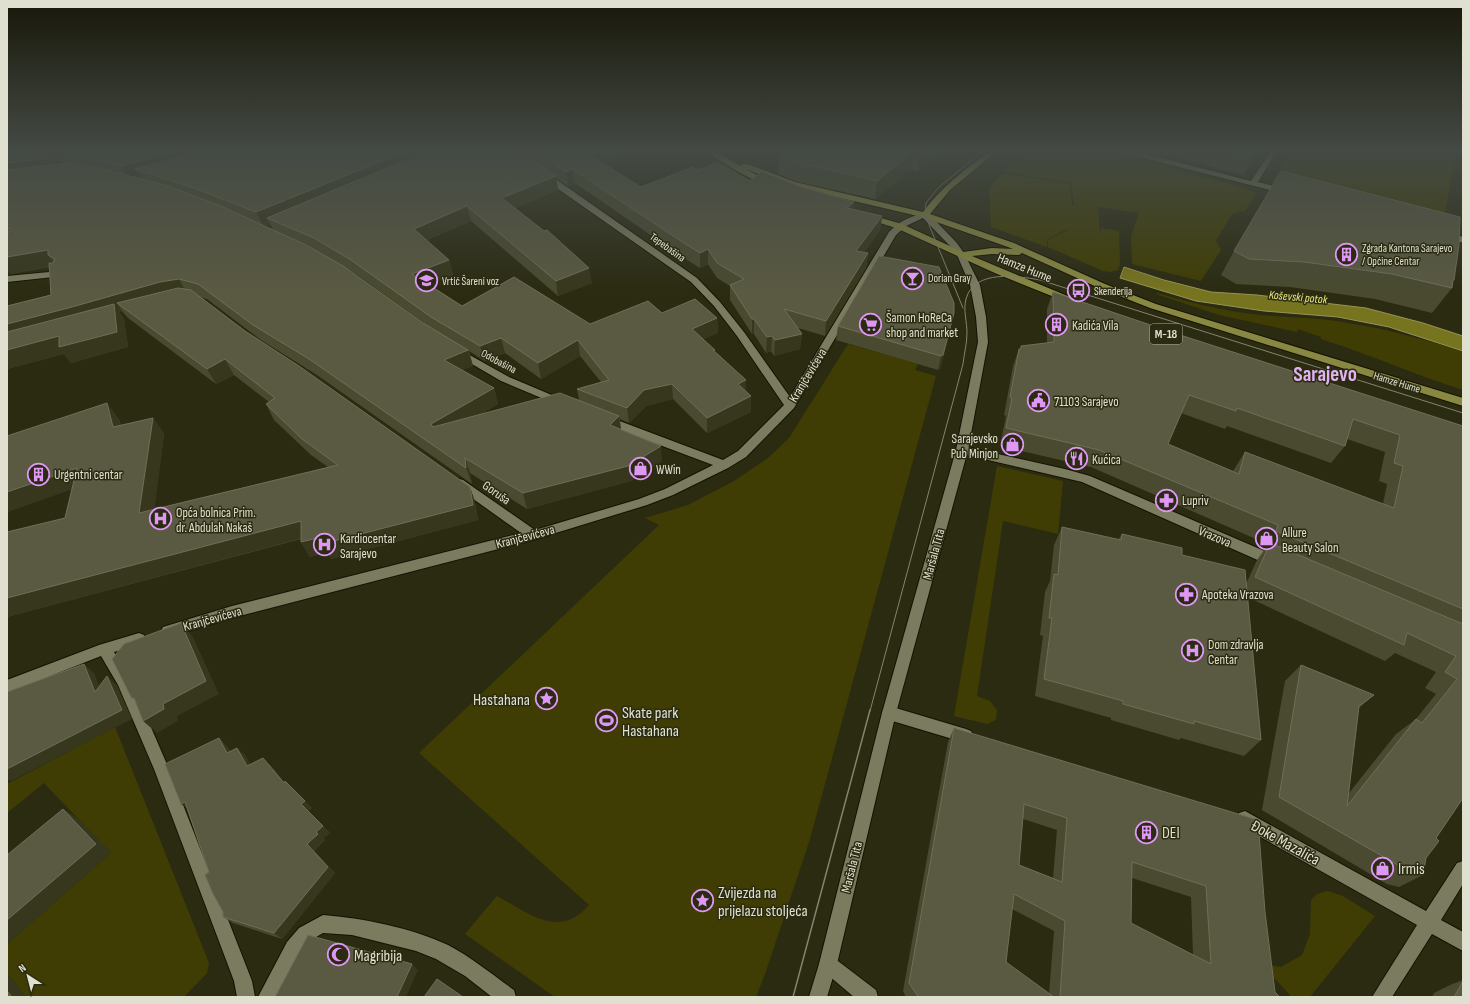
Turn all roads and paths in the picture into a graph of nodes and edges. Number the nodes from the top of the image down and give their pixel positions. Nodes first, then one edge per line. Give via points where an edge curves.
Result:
1 (577, 198) edge
2 (852, 198) edge
3 (939, 198) edge
4 (855, 212) edge
5 (925, 215) junction
6 (899, 226) junction
7 (1435, 231) edge
8 (1463, 240) edge
9 (961, 255) junction
10 (1037, 256) junction
11 (60, 274) edge
12 (7, 279) edge
13 (1075, 302) edge
14 (450, 347) edge
15 (1463, 402) edge
16 (790, 405) junction
17 (570, 406) edge
18 (598, 417) edge
19 (962, 450) junction
20 (724, 465) junction
21 (453, 478) edge
22 (533, 535) junction
23 (1290, 568) edge
24 (104, 650) junction
25 (7, 687) edge
26 (889, 713) junction
27 (982, 741) edge
28 (1228, 813) edge
29 (1463, 869) edge
30 (1429, 922) junction
31 (1463, 942) edge
32 (828, 964) junction
33 (246, 997) edge
34 (267, 997) edge
35 (507, 997) edge
36 (818, 997) edge
37 (869, 997) edge
38 (1381, 997) edge

1 - 16 street, Tepebašina via 694,280 741,334
2 - 5 main road, M-18
3 - 5 main road
4 - 6 main road, Hamze Hume
5 - 6 street, Kranjčevićeva
5 - 9 street, Maršala Tita
5 - 10 main road, Hamze Hume / M-18
6 - 9 main road, Hamze Hume
6 - 16 street, Kranjčevićeva
7 - 8 street
9 - 10 main road via 999,251
9 - 13 main road, Hamze Hume
9 - 19 street, Maršala Tita via 975,285 983,342
10 - 15 main road, Hamze Hume / M-18 via 1153,306
11 - 12 street
14 - 17 street, Odobašina via 505,379
16 - 20 street, Kranjčevićeva via 742,454
18 - 20 street
19 - 23 street, Vrazova via 1086,479
19 - 26 street, Maršala Tita
20 - 22 street, Kranjčevićeva via 642,502
21 - 22 street, Goruša
22 - 24 street, Kranjčevićeva via 232,612
24 - 25 street, Kranjčevićeva
24 - 33 street via 111,657 128,688 165,777 243,981
26 - 27 street
26 - 32 street, Maršala Tita
28 - 30 street, Đoke Mazalića via 1242,817 1280,837
29 - 30 street
30 - 31 street, Đoke Mazalića
30 - 38 street
32 - 36 street, Maršala Tita
32 - 37 street
34 - 35 street via 293,948 305,934 323,924 352,926 416,942 442,952

